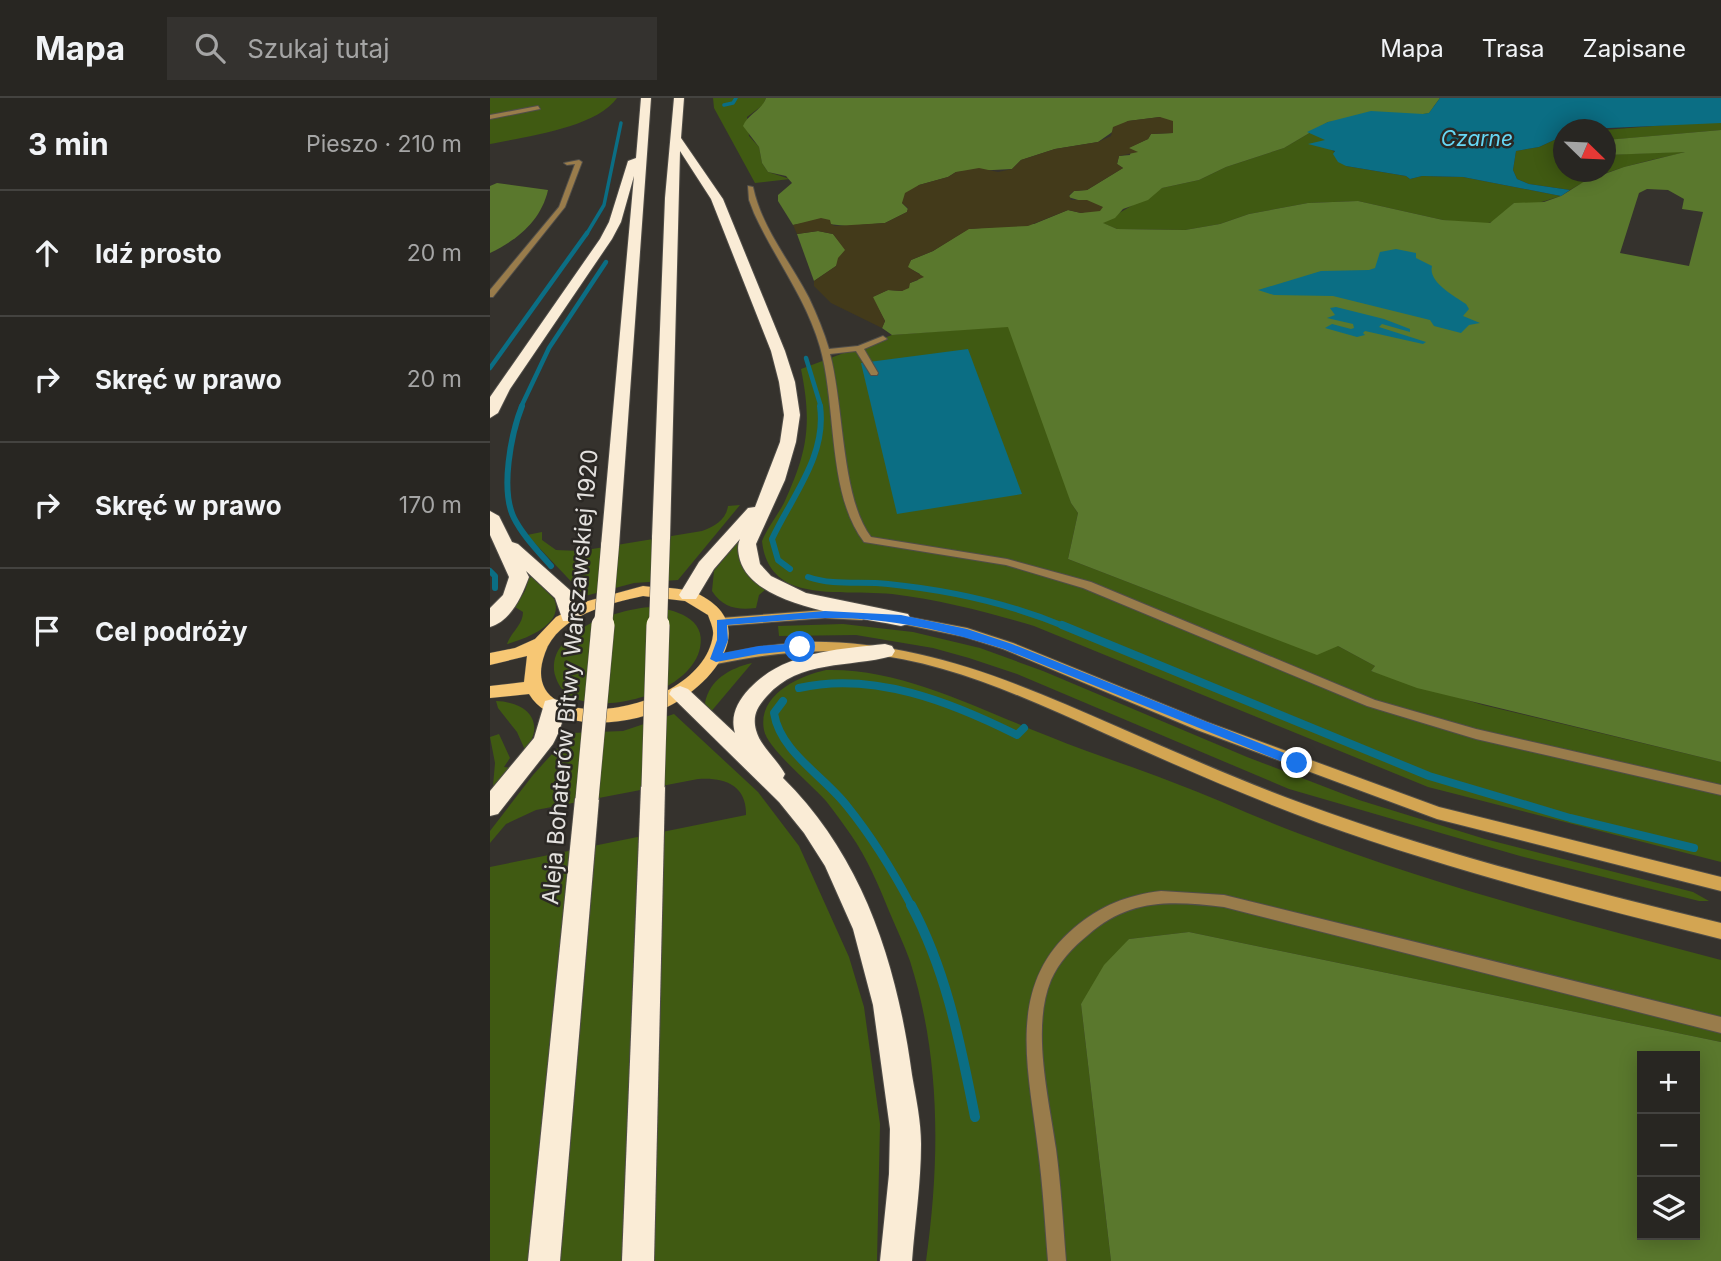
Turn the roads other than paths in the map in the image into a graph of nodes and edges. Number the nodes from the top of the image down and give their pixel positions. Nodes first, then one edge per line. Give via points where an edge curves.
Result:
1 (646, 98) edge
2 (679, 98) edge
3 (538, 108) dead end
4 (490, 117) edge
5 (678, 140) junction
6 (642, 144) junction
7 (567, 163) dead end
8 (750, 187) dead end
9 (490, 295) edge
10 (883, 338) dead end
11 (859, 348) junction
12 (826, 352) junction
13 (874, 373) dead end
14 (490, 413) edge
15 (768, 496) junction
16 (490, 516) edge
17 (499, 537) junction
18 (689, 596) junction
19 (570, 616) junction
20 (901, 619) junction
21 (490, 620) edge
22 (721, 622) junction
23 (541, 643) junction
24 (885, 651) junction
25 (490, 659) edge
26 (716, 659) junction
27 (534, 687) junction
28 (490, 692) edge
29 (680, 694) junction
30 (553, 707) junction
31 (1721, 790) edge
32 (787, 797) junction
33 (490, 807) edge
34 (1721, 884) edge
35 (1721, 930) edge
36 (1721, 1025) edge
37 (544, 1261) edge
38 (638, 1261) edge
39 (895, 1261) edge
40 (1056, 1261) edge

1 - 6 highway, Aleja Bohaterów Bitwy Warszawskiej 1920
2 - 5 highway
3 - 4 lane
5 - 15 highway via 717,199 787,382 791,428 782,467
5 - 38 highway, bridge via 671,198
6 - 14 highway via 610,231
6 - 37 highway, Aleja Bohaterów Bitwy Warszawskiej 1920, bridge
7 - 9 lane via 579,162 562,207
8 - 12 lane via 755,208 806,299
10 - 11 lane
11 - 12 lane
11 - 13 lane
12 - 31 lane via 849,498 856,526 868,540 959,553 1054,574 1371,703 1476,734
15 - 18 highway via 706,566
15 - 20 highway via 747,544 755,572 793,596
16 - 17 highway
17 - 19 highway via 564,595
17 - 21 highway via 518,584 512,598
18 - 19 main road via 667,591 618,595
18 - 22 main road via 703,602
19 - 23 main road
20 - 22 main road via 825,614
20 - 34 main road via 1008,646 1214,731 1437,813
22 - 26 main road via 723,640
23 - 25 main road
23 - 27 main road via 533,658
24 - 26 main road via 800,647
24 - 32 highway via 823,658 797,666 769,681 745,708 746,736 768,761
24 - 35 main road via 998,682 1229,781 1385,839 1533,884
26 - 29 main road
27 - 28 main road
27 - 30 main road
29 - 30 main road via 627,714 599,717 573,715
29 - 32 highway
30 - 33 highway via 542,744
32 - 39 highway via 838,865 873,943 894,1033 906,1143
36 - 40 lane via 1224,901 1175,895 1117,905 1091,921 1056,954 1038,997 1039,1090

